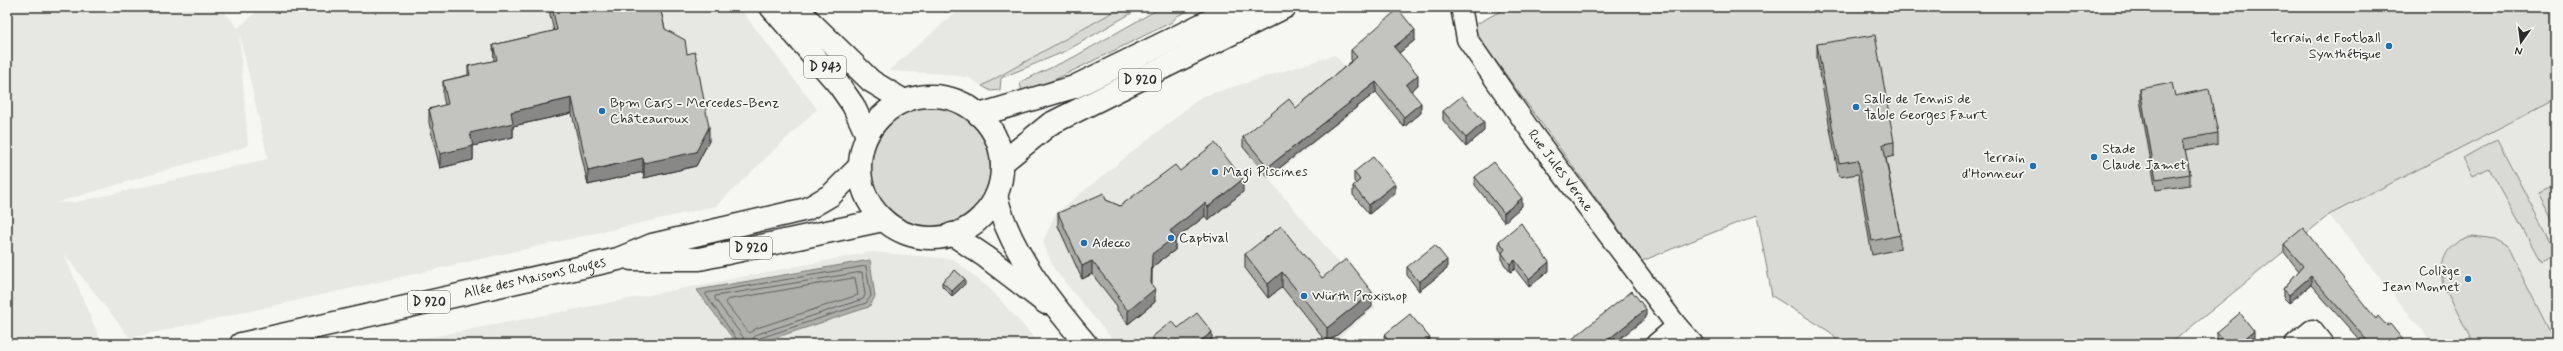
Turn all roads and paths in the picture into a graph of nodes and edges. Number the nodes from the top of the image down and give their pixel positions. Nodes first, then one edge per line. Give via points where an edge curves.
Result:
1 (771, 7) edge
2 (795, 7) edge
3 (1238, 7) edge
4 (1286, 7) edge
5 (1460, 7) edge
6 (904, 101) junction
7 (979, 115) junction
8 (867, 135) junction
9 (1002, 163) junction
10 (859, 167) junction
11 (996, 196) junction
12 (883, 220) junction
13 (952, 234) junction
14 (618, 259) junction
15 (1060, 313) junction
16 (1677, 326) junction
17 (241, 344) edge
18 (1086, 344) edge
19 (1656, 344) edge
20 (1693, 344) edge
21 (2295, 344) edge
22 (2324, 344) edge

1 - 8 main road, D 943 via 839,85 853,105
2 - 6 main road, D 943 via 871,81
3 - 7 main road, D 920 via 1074,87
4 - 9 main road, D 920 via 1050,124
5 - 16 street, Rue Jules Verne via 1467,39 1536,138
6 - 7 main road via 937,96 955,100
6 - 8 main road via 886,112
7 - 9 main road via 993,133
8 - 10 main road
9 - 11 main road
10 - 12 main road via 867,199
10 - 14 main road, Allée des Maisons Rouges / D 920 via 831,195 807,209 652,245
11 - 13 main road via 972,225
11 - 15 main road via 1008,236
12 - 13 main road via 898,230 913,235 932,238
12 - 14 main road, Allée des Maisons Rouges / D 920 via 699,259
13 - 15 main road
14 - 17 main road, Allée des Maisons Rouges / D 920
15 - 18 main road
16 - 19 street
16 - 20 street, Rue Jules Verne
21 - 22 street via 2312,330

